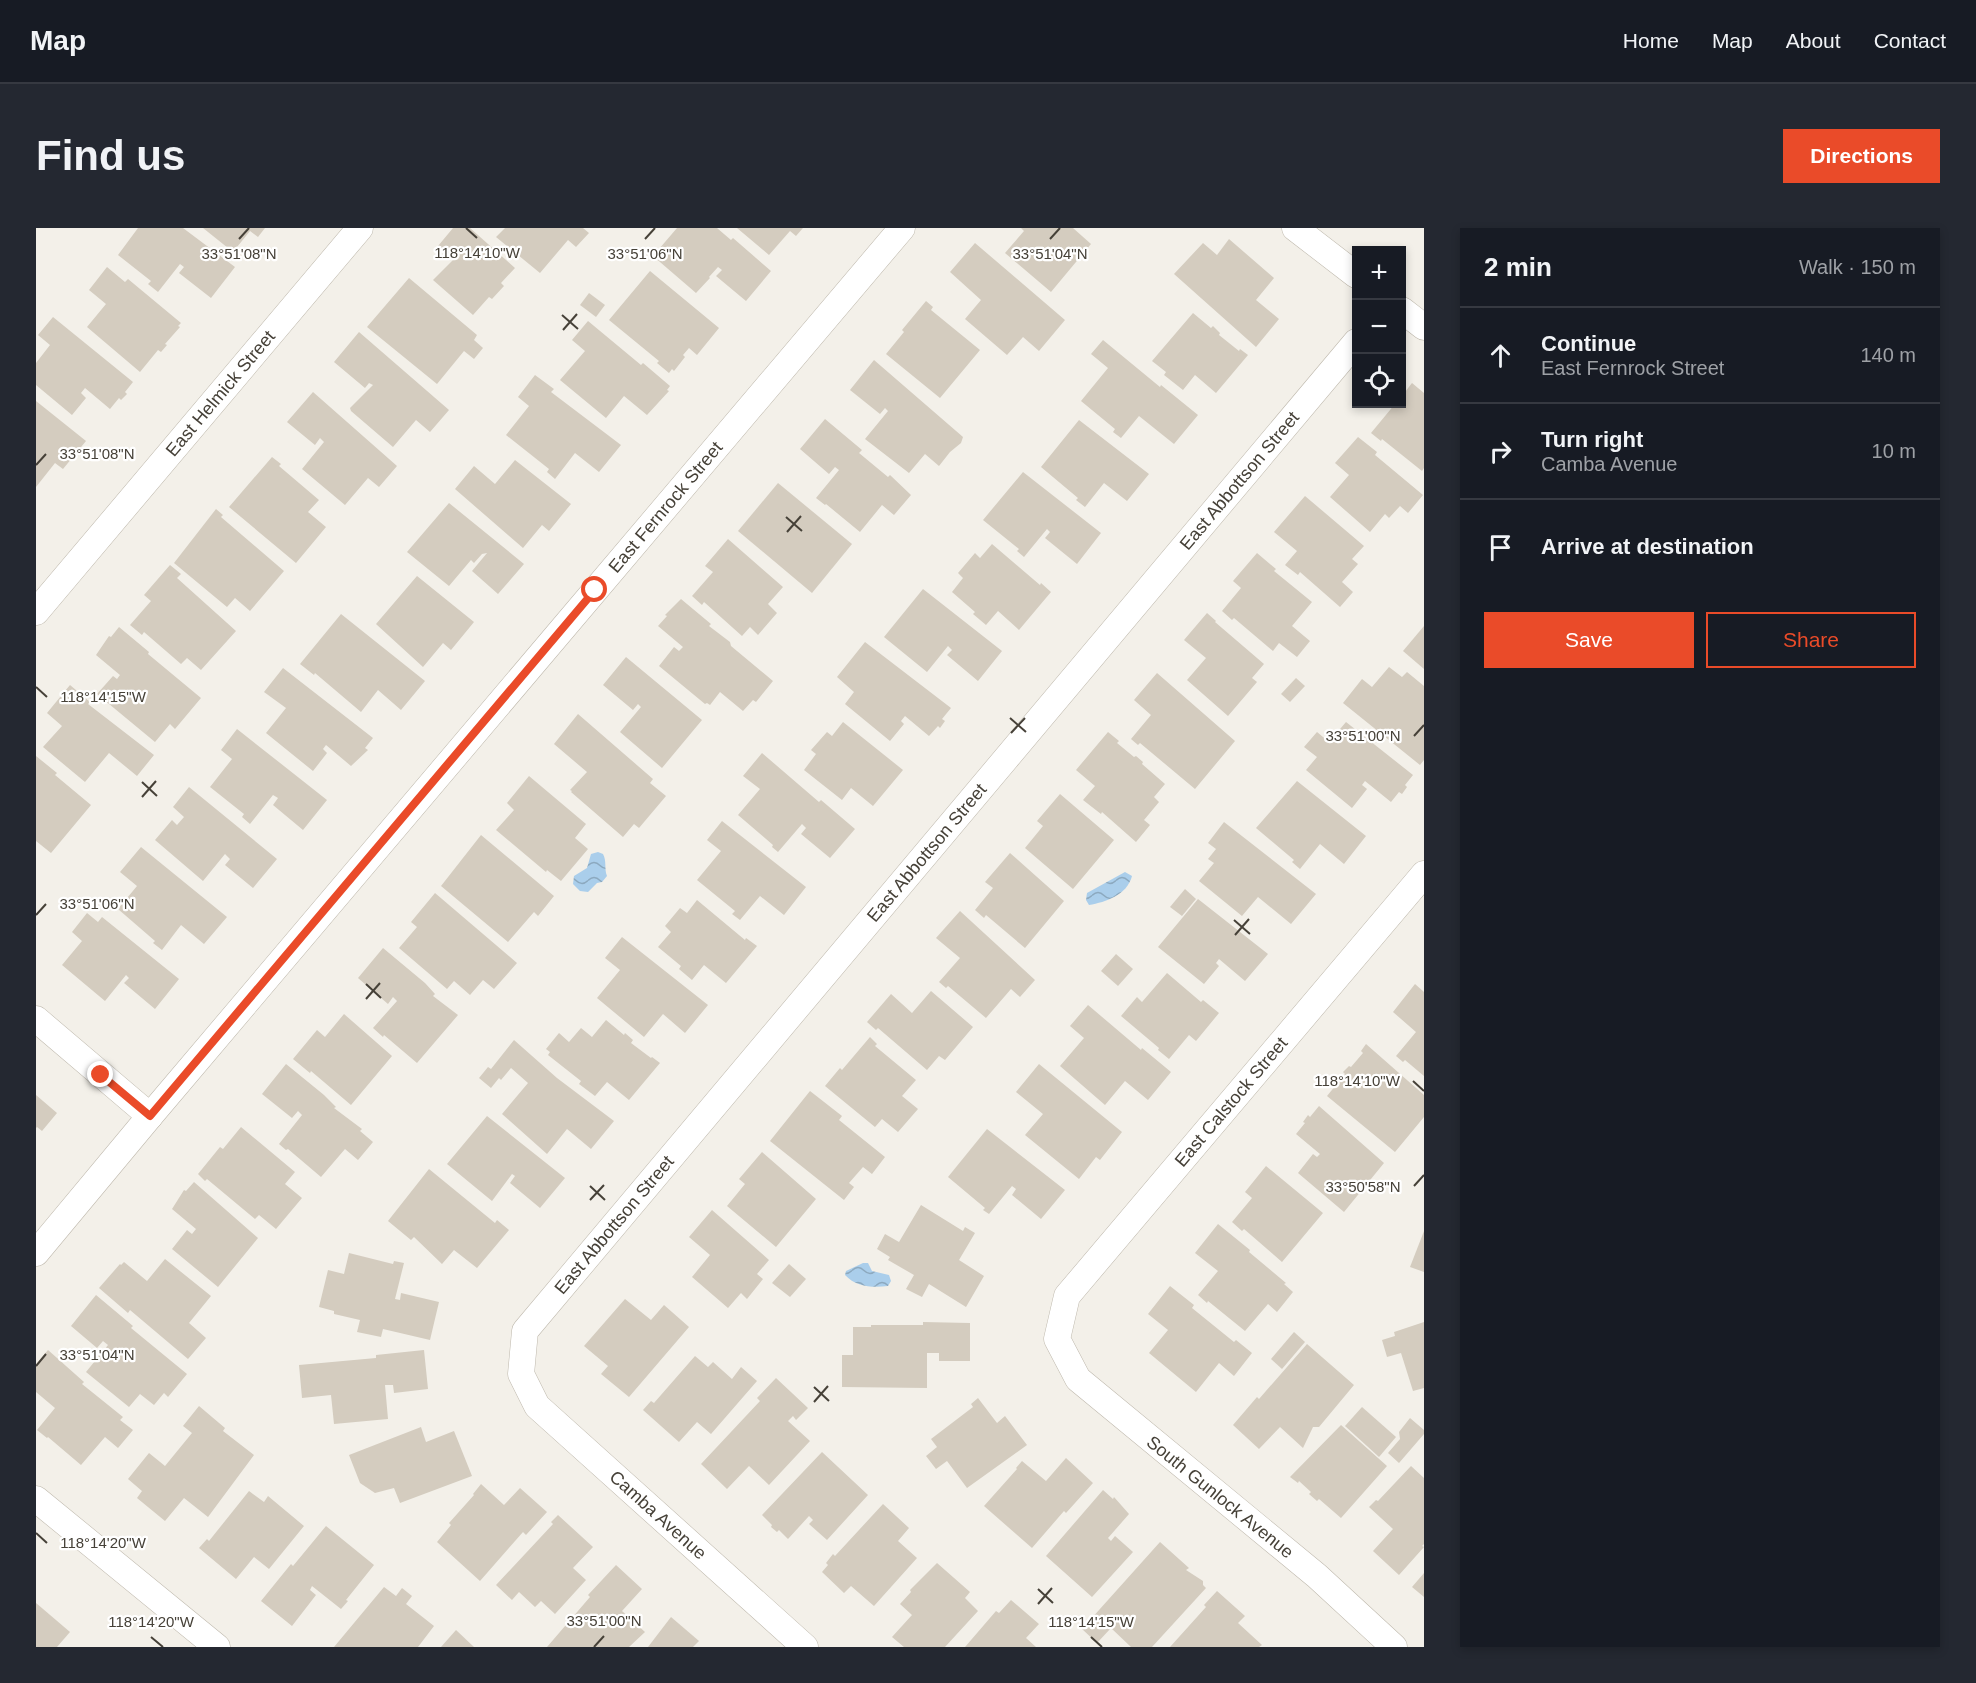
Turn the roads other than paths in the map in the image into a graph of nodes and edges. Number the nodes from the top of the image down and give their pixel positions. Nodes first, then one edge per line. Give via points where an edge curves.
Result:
1 (360, 228) edge
2 (902, 228) edge
3 (1295, 228) edge
4 (1352, 272) edge
5 (1406, 314) edge
6 (1424, 327) edge
7 (1352, 347) edge
8 (36, 612) edge
9 (1424, 874) edge
10 (36, 1020) edge
11 (150, 1116) junction
12 (36, 1254) edge
13 (1057, 1339) joint
14 (521, 1374) joint
15 (36, 1499) edge
16 (218, 1647) edge
17 (805, 1647) edge
18 (1394, 1647) edge

1 - 8 street, East Helmick Street
2 - 11 street, East Fernrock Street
3 - 4 street
5 - 6 street
7 - 14 street, East Abbottson Street via 525,1330
9 - 13 street, East Calstock Street via 1067,1296
10 - 11 street
11 - 12 street, East Fernrock Street
13 - 18 street, South Gunlock Avenue via 1078,1379 1317,1576
14 - 17 street, Camba Avenue via 537,1406
15 - 16 street

